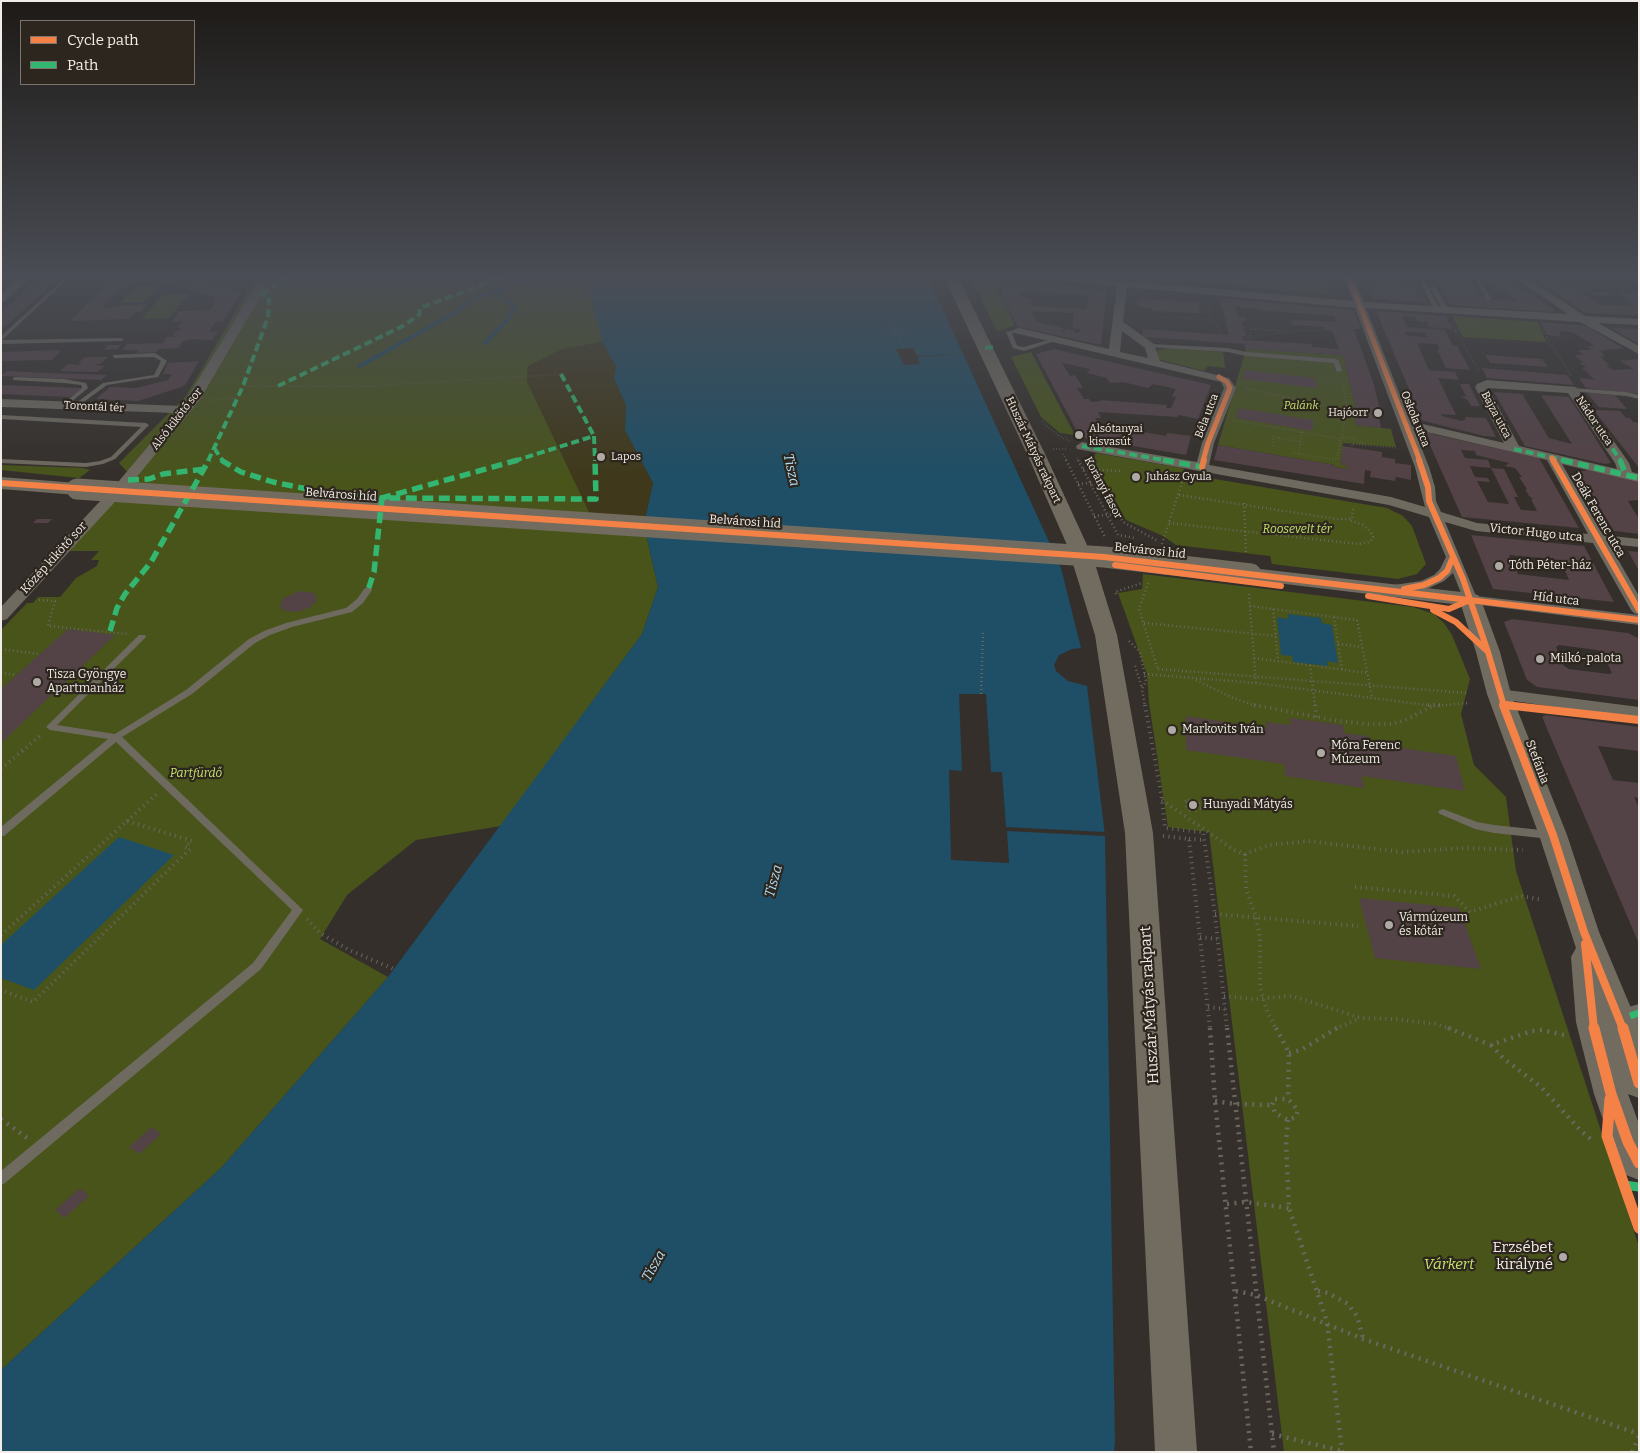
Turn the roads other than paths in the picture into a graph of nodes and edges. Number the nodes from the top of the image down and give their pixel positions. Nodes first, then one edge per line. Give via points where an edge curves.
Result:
1 (228, 343) edge
2 (982, 343) edge
3 (1013, 343) edge
4 (1045, 343) edge
5 (1067, 343) edge
6 (1115, 343) edge
7 (1146, 343) edge
8 (1374, 343) edge
9 (1624, 343) edge
10 (1150, 346) junction
11 (1639, 351) edge
12 (1114, 354) junction
13 (115, 356) dead end
14 (1155, 363) junction
15 (1339, 371) dead end
16 (15, 379) dead end
17 (1487, 384) joint
18 (1576, 390) junction
19 (1639, 397) edge
20 (1, 403) edge
21 (70, 406) junction
22 (186, 410) junction
23 (1, 417) edge
24 (1404, 423) junction
25 (1612, 442) dead end
26 (1076, 449) road end
27 (1514, 449) junction
28 (1552, 458) junction
29 (1, 461) edge
30 (1202, 467) junction
31 (1634, 477) edge
32 (126, 482) dead end
33 (7, 484) edge
34 (108, 500) dead end
35 (1436, 516) junction
36 (1600, 539) junction
37 (1639, 543) edge
38 (1453, 557) junction
39 (368, 590) dead end
40 (1384, 590) junction
41 (1470, 600) junction
42 (1639, 610) edge
43 (1, 616) edge
44 (1639, 620) edge
45 (142, 637) road end
46 (1500, 694) junction
47 (1639, 713) edge
48 (116, 737) junction
49 (1444, 812) dead end
50 (1, 833) edge
51 (1553, 835) junction
52 (1584, 932) junction
53 (1639, 1082) edge
54 (1639, 1164) edge
55 (1, 1179) edge
56 (1176, 1452) edge

1 - 22 street, Alsó kikötő sor
2 - 56 street, Huszár Mátyás rakpart via 1079,550 1106,635 1118,698 1139,833
3 - 4 lane via 1015,348 1024,349
5 - 12 street
6 - 12 street
7 - 10 street
8 - 24 street, Oskola utca
9 - 11 street
10 - 14 street
10 - 15 lane via 1336,360
12 - 14 street
13 - 21 lane via 155,355 164,361 156,376 105,384
14 - 30 street, Béla utca via 1219,378 1230,388
16 - 21 lane via 84,384 86,388
17 - 18 street, Nádor utca
17 - 27 street, Bajza utca via 1481,387
18 - 19 lane
18 - 31 street, Nádor utca via 1592,419
20 - 21 street, Torontál tér
21 - 22 street, Torontál tér
22 - 32 street, Alsó kikötő sor
23 - 29 lane via 146,425 113,458 100,463
24 - 27 street
24 - 35 street, Oskola utca via 1422,466 1429,501
25 - 31 lane
26 - 30 street
27 - 28 street
28 - 31 street
28 - 36 street, Deák Ferenc utca
30 - 35 street via 1391,501
33 - 40 street, Belvárosi híd, bridge via 1104,557
34 - 43 street, Közép kikötő sor
35 - 36 street, Victor Hugo utca via 1476,527
35 - 38 street
36 - 37 street, Victor Hugo utca
36 - 42 street, Deák Ferenc utca
38 - 40 street via 1439,578 1406,589
38 - 41 street
39 - 48 lane via 349,610 289,625 252,641 189,692
40 - 41 street, Belvárosi híd
41 - 44 street, Híd utca
41 - 46 street, Stefánia
45 - 48 lane via 50,727
46 - 47 street
46 - 51 street, Stefánia
48 - 50 lane
48 - 55 lane via 298,910 258,966
49 - 51 lane via 1494,830
51 - 52 street, Stefánia
52 - 53 street, Stefánia via 1620,1018
52 - 54 street, Stefánia via 1592,1022 1611,1094

